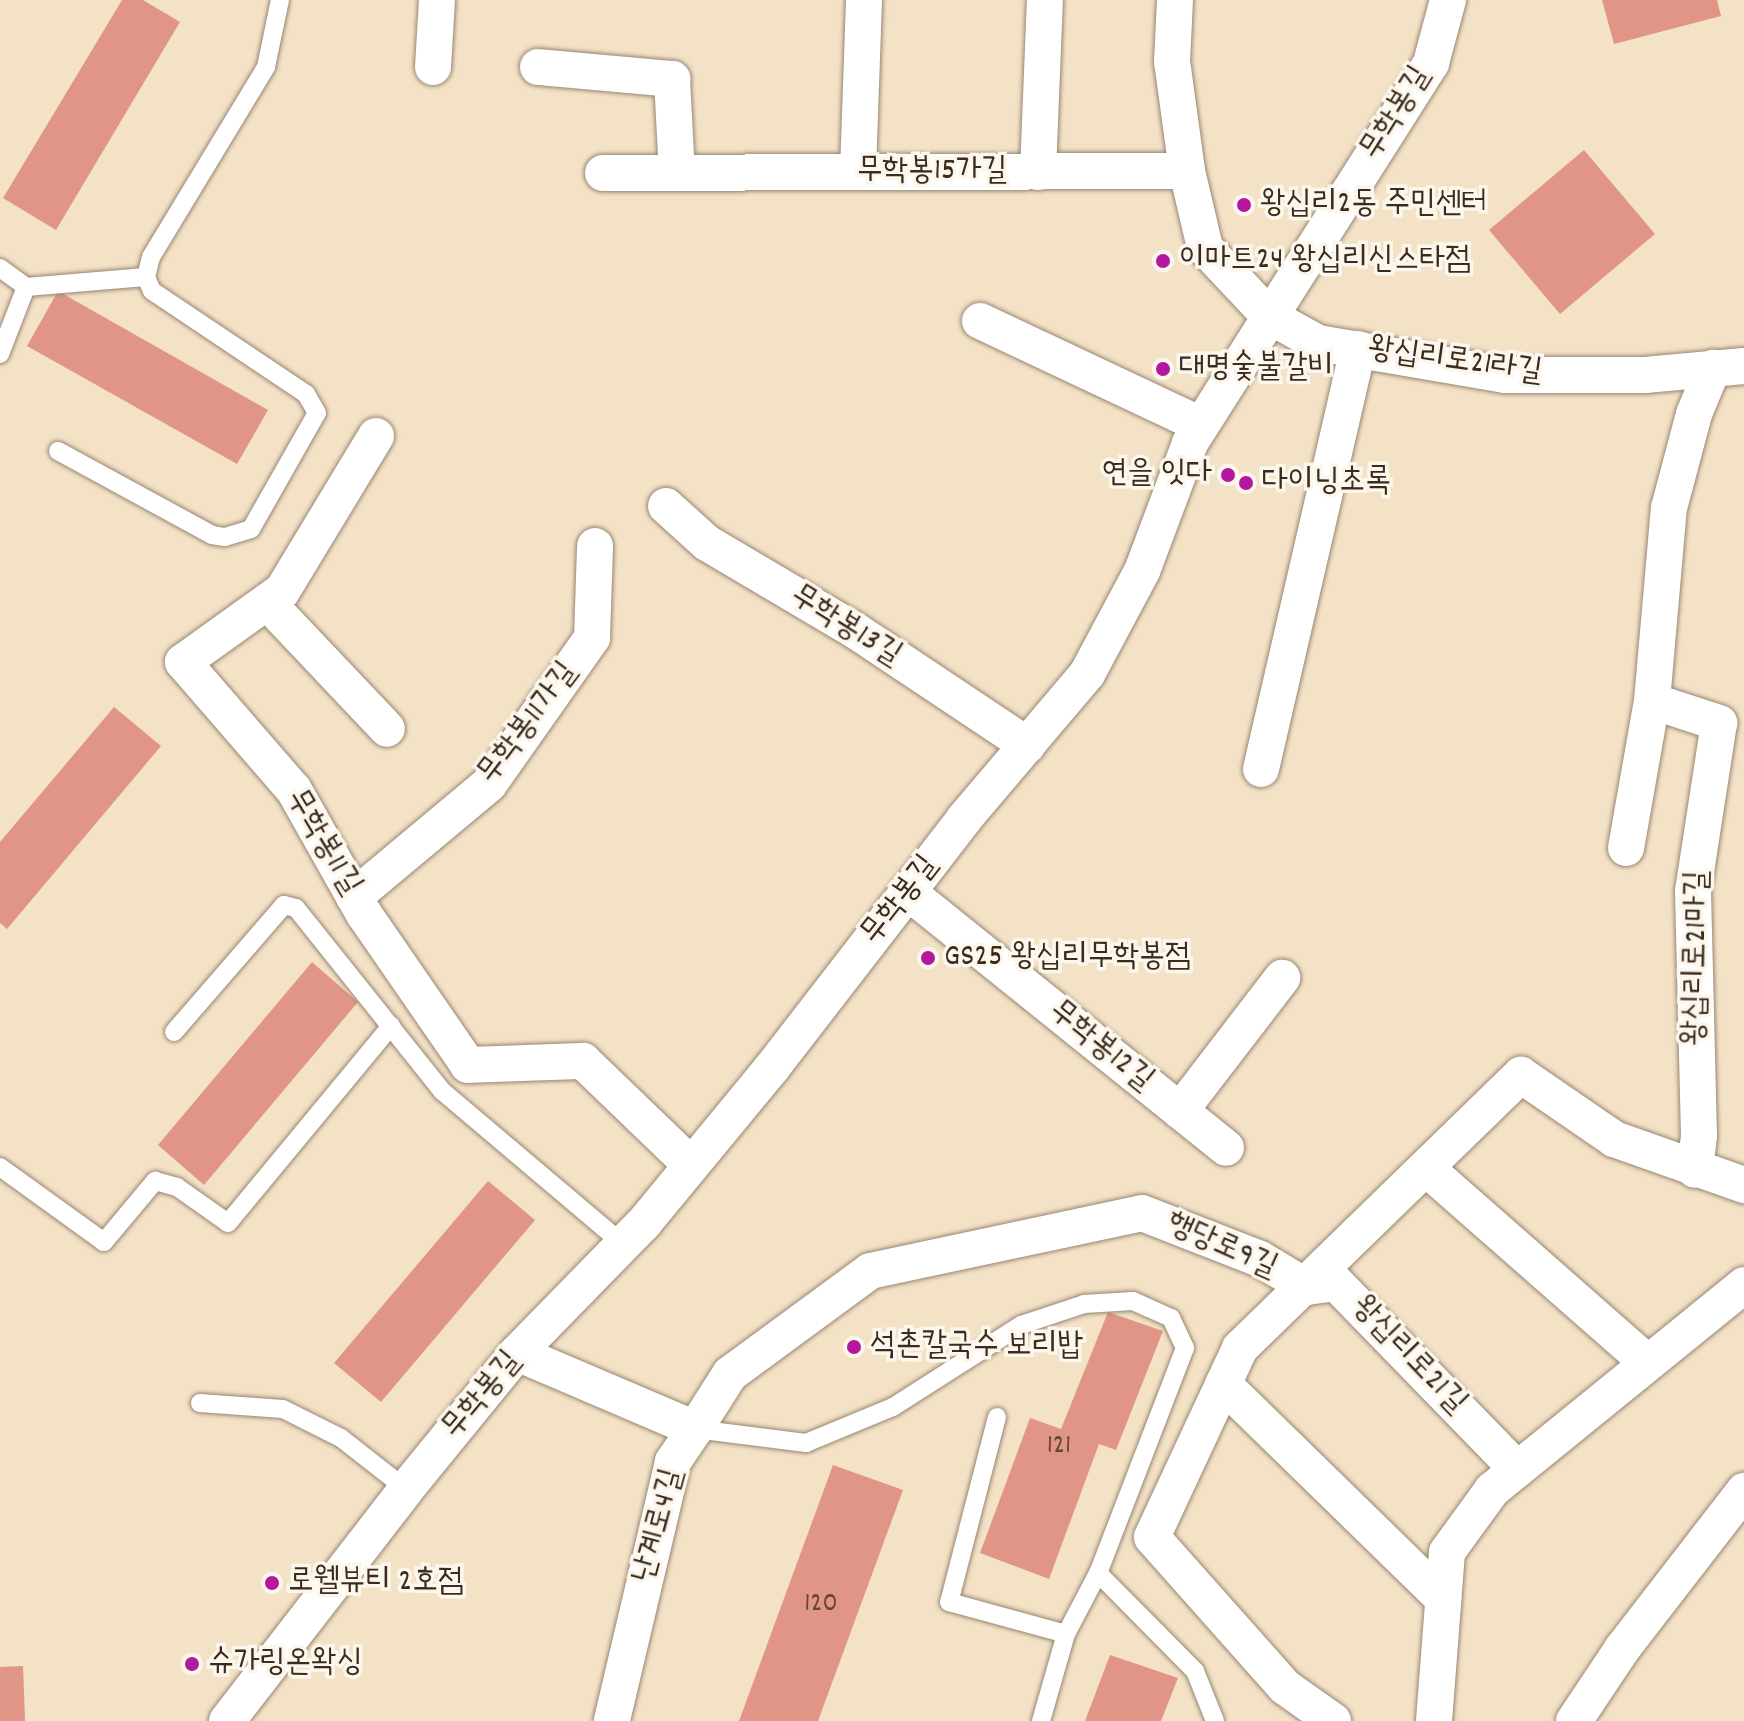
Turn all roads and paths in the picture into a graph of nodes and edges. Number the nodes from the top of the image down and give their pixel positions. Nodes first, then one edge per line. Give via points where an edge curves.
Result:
1 (280, 0) edge
2 (437, 0) edge
3 (864, 0) edge
4 (1045, 0) edge
5 (1175, 0) edge
6 (1448, 0) edge
7 (433, 67) dead end
8 (538, 67) dead end
9 (1187, 171) junction
10 (858, 172) junction
11 (1038, 172) junction
12 (603, 173) dead end
13 (677, 173) junction
14 (0, 268) edge
15 (146, 277) junction
16 (26, 287) junction
17 (1269, 316) junction
18 (980, 321) dead end
19 (1358, 349) junction
20 (0, 354) edge
21 (1729, 367) edge
22 (1201, 425) junction
23 (376, 436) dead end
24 (58, 451) dead end
25 (666, 506) dead end
26 (595, 546) dead end
27 (268, 603) junction
28 (1652, 701) junction
29 (387, 729) dead end
30 (1027, 745) junction
31 (1261, 769) dead end
32 (1626, 848) dead end
33 (908, 892) junction
34 (354, 897) junction
35 (1282, 978) dead end
36 (391, 1026) junction
37 (174, 1032) dead end
38 (1180, 1111) junction
39 (1226, 1148) dead end
40 (691, 1165) junction
41 (0, 1167) edge
42 (1426, 1168) junction
43 (1695, 1170) junction
44 (1744, 1185) edge
45 (623, 1244) junction
46 (1744, 1285) edge
47 (1307, 1287) junction
48 (517, 1353) junction
49 (1647, 1362) junction
50 (1223, 1384) junction
51 (200, 1403) dead end
52 (997, 1417) dead end
53 (695, 1429) junction
54 (1517, 1469) junction
55 (406, 1489) junction
56 (1744, 1491) edge
57 (1098, 1573) junction
58 (1443, 1599) junction
59 (1066, 1634) junction
60 (227, 1721) edge
61 (612, 1721) edge
62 (1041, 1721) edge
63 (1215, 1721) edge
64 (1333, 1721) edge
65 (1434, 1721) edge
66 (1574, 1721) edge

1 - 15 lane via 266,67 151,257
2 - 7 street
3 - 10 street
4 - 11 street
5 - 9 street via 1172,61
6 - 17 street, 무학봉길 via 1431,63
8 - 13 street via 672,79
9 - 11 street, 무학봉15가길
9 - 17 street via 1205,248
10 - 11 street, 무학봉15가길
10 - 13 street, 무학봉15가길
12 - 13 street, 무학봉15가길
14 - 16 lane
15 - 16 lane
15 - 24 lane via 152,291 306,394 317,413 251,529 225,537 212,535
16 - 20 lane
17 - 19 street, 왕십리로21라길 via 1318,343
17 - 22 street, 무학봉길
18 - 22 street
19 - 21 street, 왕십리로21라길 via 1505,375 1645,375
19 - 31 street
21 - 28 street via 1694,414 1669,508
22 - 30 street, 무학봉길 via 1142,571 1087,674
23 - 27 street, 무학봉11길 via 282,591
25 - 30 street, 무학봉13길 via 707,543 856,631
26 - 34 street, 무학봉11가길 via 592,638 489,784
27 - 29 street
27 - 34 street, 무학봉11길 via 183,662 294,790
28 - 32 street
28 - 43 street, 왕십리로21마길 via 1719,723 1693,891 1699,1136
30 - 33 street, 무학봉길
33 - 38 street, 무학봉12길
33 - 40 street, 무학봉길
34 - 40 street, 무학봉11길 via 468,1065 583,1061
35 - 38 street, 무학봉12길
36 - 37 lane via 304,914 284,905
36 - 41 lane via 228,1223 177,1187 155,1181 104,1242
36 - 45 lane via 442,1091
38 - 39 street, 무학봉12길
40 - 45 street, 무학봉길
42 - 43 street, 왕십리로21길 via 1521,1075 1614,1139
42 - 47 street, 왕십리로21길
42 - 49 street
43 - 44 street, 왕십리로21길
45 - 48 street, 무학봉길
46 - 49 street
47 - 50 street, 행당로9길 via 1240,1348
47 - 53 street, 행당로9길 via 1260,1259 1142,1213 870,1271 730,1374
47 - 54 street, 왕십리로21길 via 1336,1283
48 - 53 street, 난계로4길
48 - 55 street, 무학봉길
49 - 54 street
50 - 58 street
50 - 64 street, 행당로9길 via 1152,1537 1285,1687
51 - 55 lane via 283,1409 341,1438
52 - 59 lane via 949,1602
53 - 57 lane via 806,1443 893,1407 1021,1325 1084,1304 1133,1301 1171,1318 1185,1348
53 - 61 street, 난계로4길 via 673,1462
54 - 58 street via 1492,1490 1447,1552
55 - 60 street, 무학봉길
56 - 66 street via 1622,1649
57 - 59 lane
57 - 63 lane via 1195,1671
58 - 65 street
59 - 62 lane

